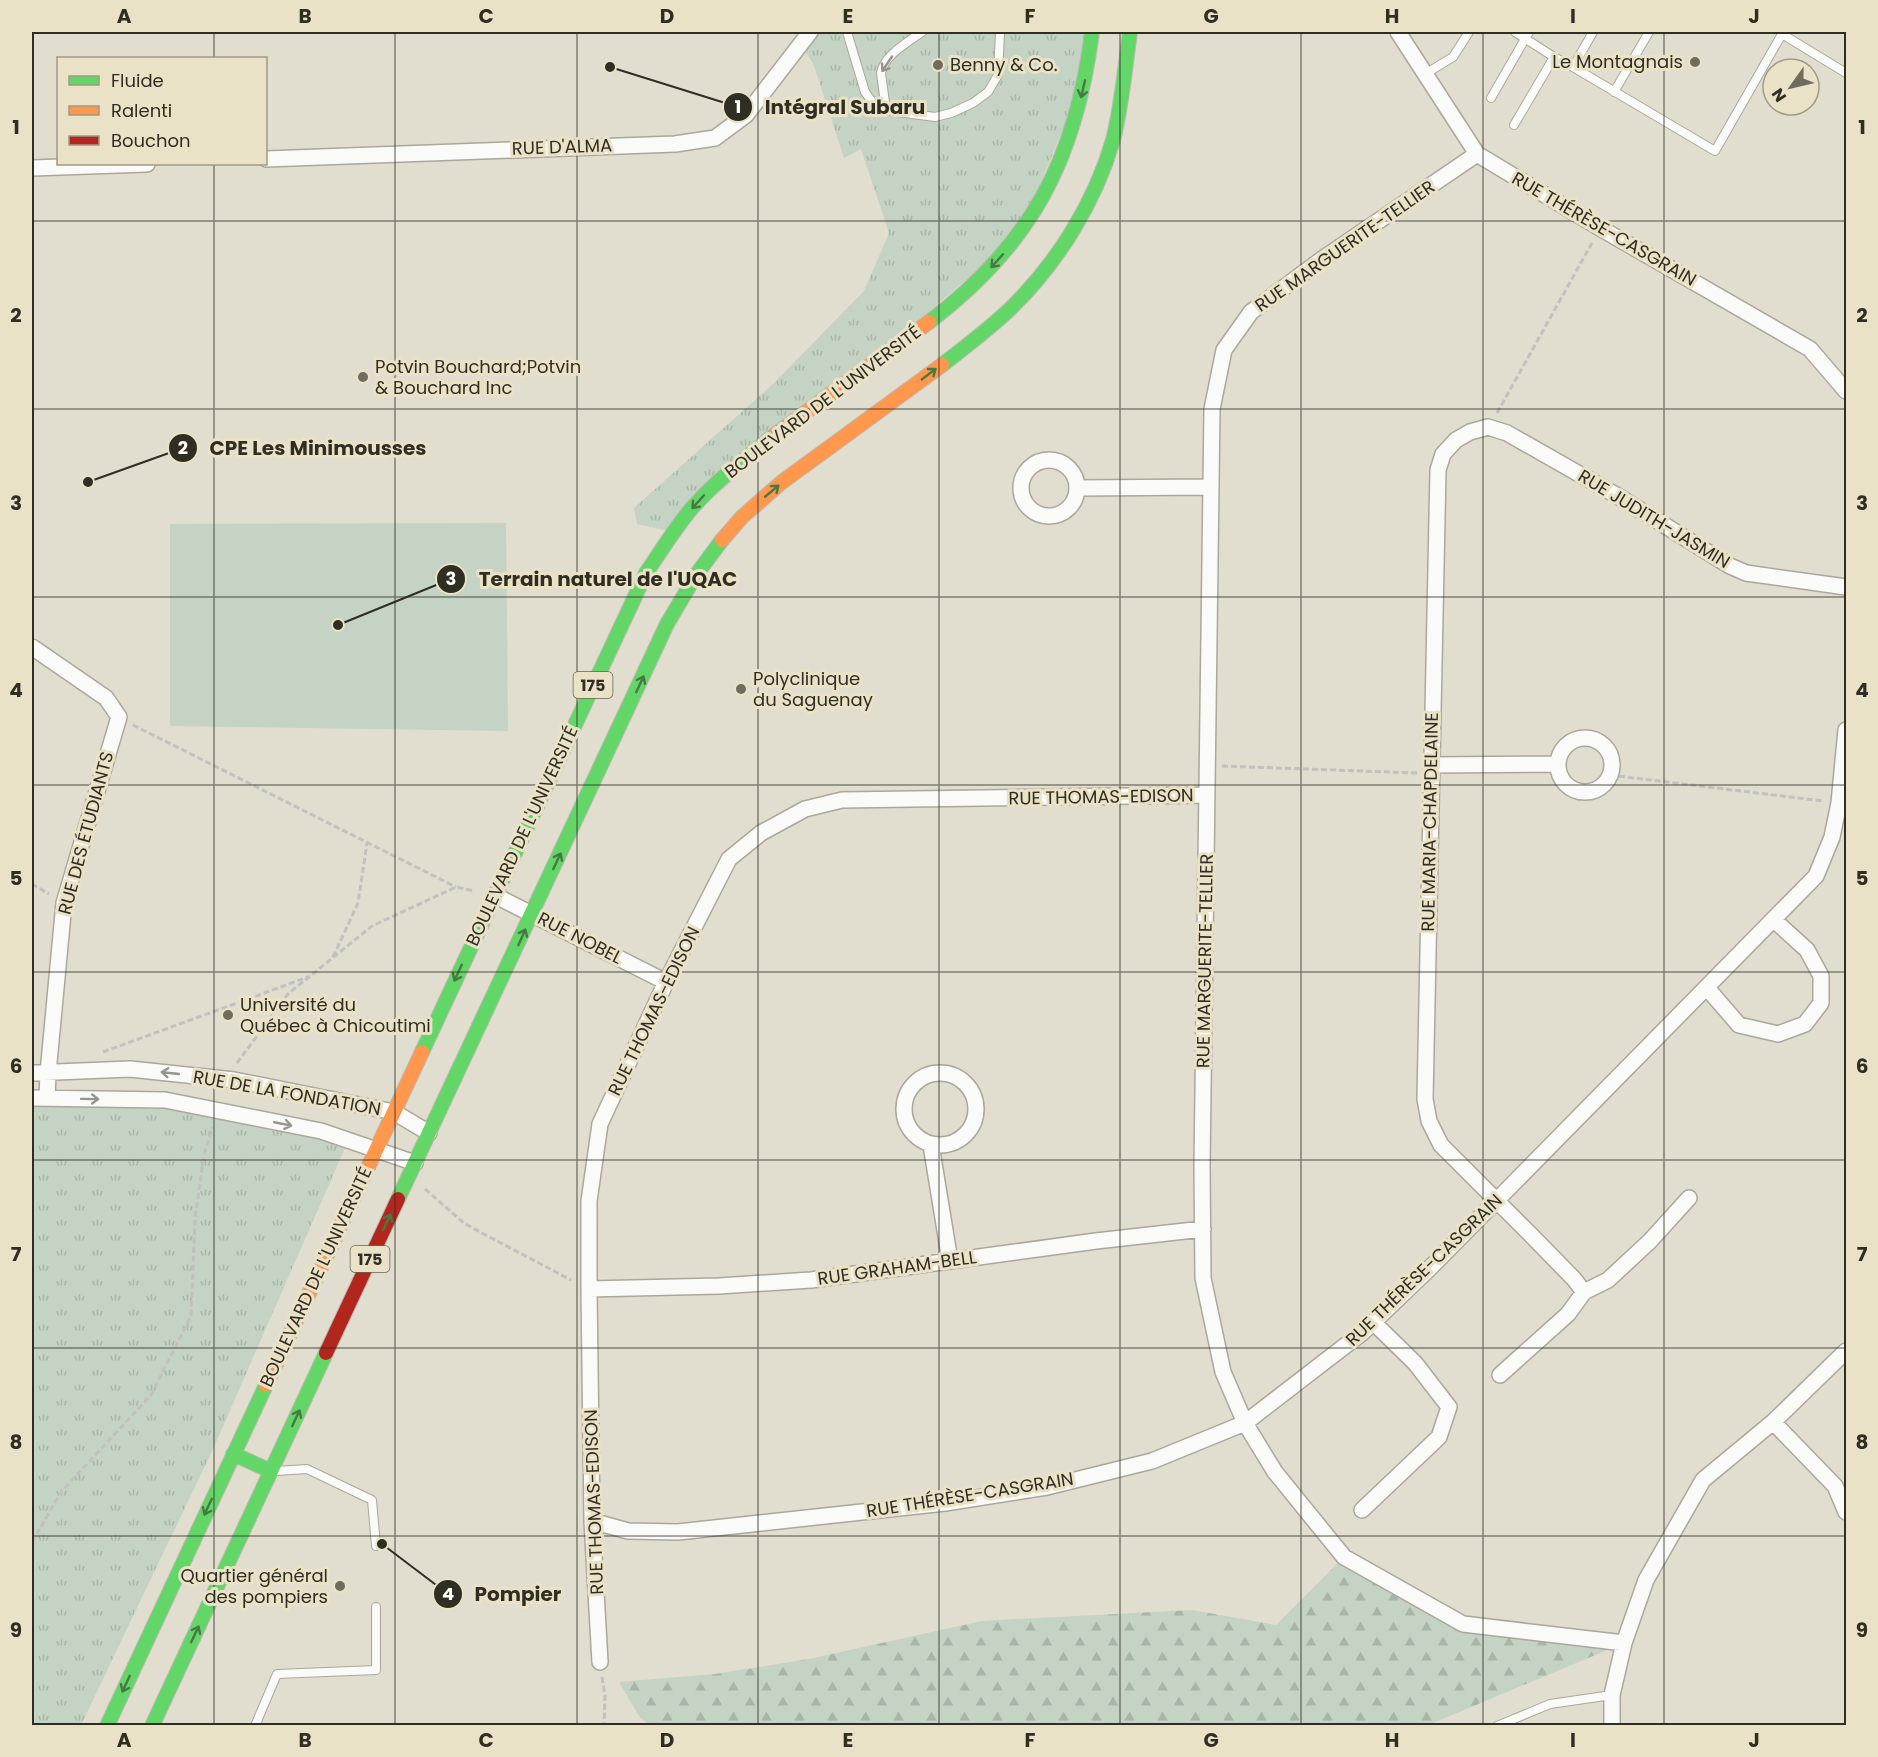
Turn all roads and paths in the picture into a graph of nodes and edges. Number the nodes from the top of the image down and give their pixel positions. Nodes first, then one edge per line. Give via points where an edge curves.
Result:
1 (810, 32) edge
2 (847, 32) edge
3 (922, 32) edge
4 (1000, 32) edge
5 (1092, 32) edge
6 (1131, 32) edge
7 (1398, 32) edge
8 (1469, 32) edge
9 (1515, 32) edge
10 (1593, 32) edge
11 (1649, 32) edge
12 (1527, 35) edge
13 (1554, 57) junction
14 (1573, 67) junction
15 (1846, 73) edge
16 (1425, 74) junction
17 (1614, 92) junction
18 (1491, 98) dead end
19 (886, 110) junction
20 (1514, 125) dead end
21 (1476, 154) junction
22 (267, 159) edge
23 (118, 165) edge
24 (32, 168) edge
25 (1600, 228) junction
26 (1846, 391) edge
27 (1488, 427) junction
28 (1211, 487) junction
29 (1077, 488) dead end
30 (1846, 586) edge
31 (32, 647) edge
32 (119, 717) junction
33 (1846, 730) edge
34 (1558, 764) junction
35 (1207, 765) junction
36 (1431, 769) junction
37 (1610, 775) junction
38 (1208, 795) junction
39 (1839, 803) junction
40 (367, 842) junction
41 (456, 887) junction
42 (494, 896) junction
43 (532, 914) junction
44 (1774, 920) junction
45 (332, 958) junction
46 (310, 976) junction
47 (666, 982) junction
48 (1707, 988) junction
49 (102, 1053) dead end
50 (32, 1073) edge
51 (48, 1073) junction
52 (225, 1079) junction
53 (32, 1098) edge
54 (47, 1098) junction
55 (218, 1111) junction
56 (394, 1112) junction
57 (429, 1133) junction
58 (931, 1145) junction
59 (375, 1151) junction
60 (412, 1170) junction
61 (1689, 1198) dead end
62 (1496, 1200) junction
63 (1203, 1229) junction
64 (950, 1261) junction
65 (589, 1289) junction
66 (1584, 1293) junction
67 (1373, 1322) junction
68 (1846, 1351) edge
69 (1500, 1375) dead end
70 (1773, 1422) junction
71 (1245, 1423) junction
72 (233, 1454) junction
73 (272, 1471) junction
74 (1362, 1510) dead end
75 (1846, 1512) edge
76 (592, 1521) junction
77 (32, 1542) edge
78 (376, 1546) dead end
79 (376, 1607) dead end
80 (1624, 1643) junction
81 (600, 1662) joint
82 (1612, 1695) junction
83 (107, 1725) edge
84 (152, 1725) edge
85 (255, 1725) edge
86 (604, 1725) edge
87 (1497, 1725) edge
88 (1612, 1725) edge

1 - 22 street, RUE D'ALMA via 746,115 715,138 675,144
2 - 19 lane via 865,92 875,106
3 -> 19 lane via 882,68
4 - 19 lane via 998,75 988,92 973,103 935,117
5 -> 42 main road, BOULEVARD DE L'UNIVERSITÉ / 175 via 1089,66 1075,126 1059,167 1020,233 997,261 941,313 746,458 699,500 673,532 646,573
43 -> 6 main road, 175 via 667,624 708,556 731,529 787,478 977,338 1011,307 1062,247 1102,171 1116,131
7 - 16 street, RUE THÉRÈSE-CASGRAIN
8 - 16 lane via 1453,57
9 - 12 lane
10 - 14 lane
11 - 17 lane
12 - 13 lane
12 - 18 lane
13 - 14 lane
13 - 20 lane
14 - 17 lane
15 - 17 lane via 1782,34 1715,152
16 - 21 street, RUE THÉRÈSE-CASGRAIN
21 - 25 street, RUE THÉRÈSE-CASGRAIN
21 - 28 street, RUE MARGUERITE-TELLIER via 1251,312 1224,350 1212,409
23 - 24 street
25 - 26 street, RUE THÉRÈSE-CASGRAIN via 1810,349
25 - 27 path
27 - 30 street, RUE JUDITH-JASMIN via 1507,433 1616,495 1730,566 1746,573
27 - 36 street, RUE MARIA-CHAPDELAINE via 1456,440 1443,454 1438,470
28 - 29 street
28 - 35 street, RUE MARGUERITE-TELLIER
31 - 32 street via 106,698
32 - 40 path
32 - 51 street, RUE DES ÉTUDIANTS via 64,903
33 - 39 street, RUE THÉRÈSE-CASGRAIN
34 - 36 street
34 - 37 street via 1563,782 1579,792 1598,789
34 - 37 street via 1570,742 1586,738 1608,750 1612,758
35 - 36 path
35 - 38 street, RUE MARGUERITE-TELLIER
36 - 62 street, RUE MARIA-CHAPDELAINE via 1425,1099 1429,1121 1441,1145
37 - 39 path
38 - 47 street, RUE THOMAS-EDISON via 842,800 805,809 761,833 729,860
38 - 63 street, RUE MARGUERITE-TELLIER
39 - 44 street, RUE THÉRÈSE-CASGRAIN via 1832,837 1816,876
40 - 41 path
40 - 45 path via 358,903
41 - 42 path
41 - 45 path via 372,926
42 - 43 street, RUE NOBEL
42 -> 56 main road, BOULEVARD DE L'UNIVERSITÉ / 175
43 - 47 street, RUE NOBEL
57 -> 43 main road, 175
44 - 48 street, RUE THÉRÈSE-CASGRAIN
44 - 48 street via 1807,950 1821,976 1821,1003 1805,1024 1778,1034 1739,1025
45 - 46 path
46 - 49 path
46 - 52 path via 288,994
47 - 65 street, RUE THOMAS-EDISON via 600,1124 589,1201
48 - 62 street, RUE THÉRÈSE-CASGRAIN
50 - 51 street, RUE DE LA FONDATION
52 -> 51 street, RUE DE LA FONDATION via 130,1069
51 - 54 street, RUE DES ÉTUDIANTS
52 - 56 street, RUE DE LA FONDATION
53 - 54 street, RUE DE LA FONDATION
54 -> 55 street, RUE DE LA FONDATION via 165,1100
55 -> 59 street, RUE DE LA FONDATION via 321,1131
55 - 77 path via 204,1154 195,1219 191,1316 151,1395 61,1492
56 - 57 street, RUE DE LA FONDATION
56 - 59 main road, BOULEVARD DE L'UNIVERSITÉ / 175
57 - 60 main road, 175
58 - 58 street via 910,1131 903,1107 906,1095 918,1080 946,1073 967,1084 973,1094 976,1117 964,1137 942,1146
58 - 64 street
59 - 60 street, RUE DE LA FONDATION
59 - 72 main road, BOULEVARD DE L'UNIVERSITÉ / 175
60 - 65 path via 465,1224
73 -> 60 main road, 175
61 - 66 street via 1608,1280
62 - 66 street, RUE MARIA-CHAPDELAINE
62 - 67 street, RUE THÉRÈSE-CASGRAIN
63 - 64 street, RUE GRAHAM-BELL
63 - 71 street, RUE MARGUERITE-TELLIER via 1203,1278 1223,1372
64 - 65 street, RUE GRAHAM-BELL via 799,1281
65 - 76 street, RUE THOMAS-EDISON
66 - 69 street via 1568,1314
67 - 71 street, RUE THÉRÈSE-CASGRAIN
67 - 74 street via 1415,1363 1449,1407 1439,1437
68 - 70 street
70 - 75 street via 1835,1486
70 - 80 street via 1703,1480 1646,1580
71 - 76 street, RUE THÉRÈSE-CASGRAIN via 1152,1461 1047,1487 945,1503 678,1532 628,1531
71 - 80 street, RUE MARGUERITE-TELLIER via 1275,1472 1344,1557 1463,1624
72 - 73 main road
72 -> 83 main road, BOULEVARD DE L'UNIVERSITÉ / 175
73 - 78 lane via 307,1469 372,1500
84 -> 73 main road, 175
76 - 81 street, RUE THOMAS-EDISON
79 - 85 lane via 376,1670 278,1674
80 - 82 street
81 - 86 path
82 - 87 lane via 1550,1704
82 - 88 street

